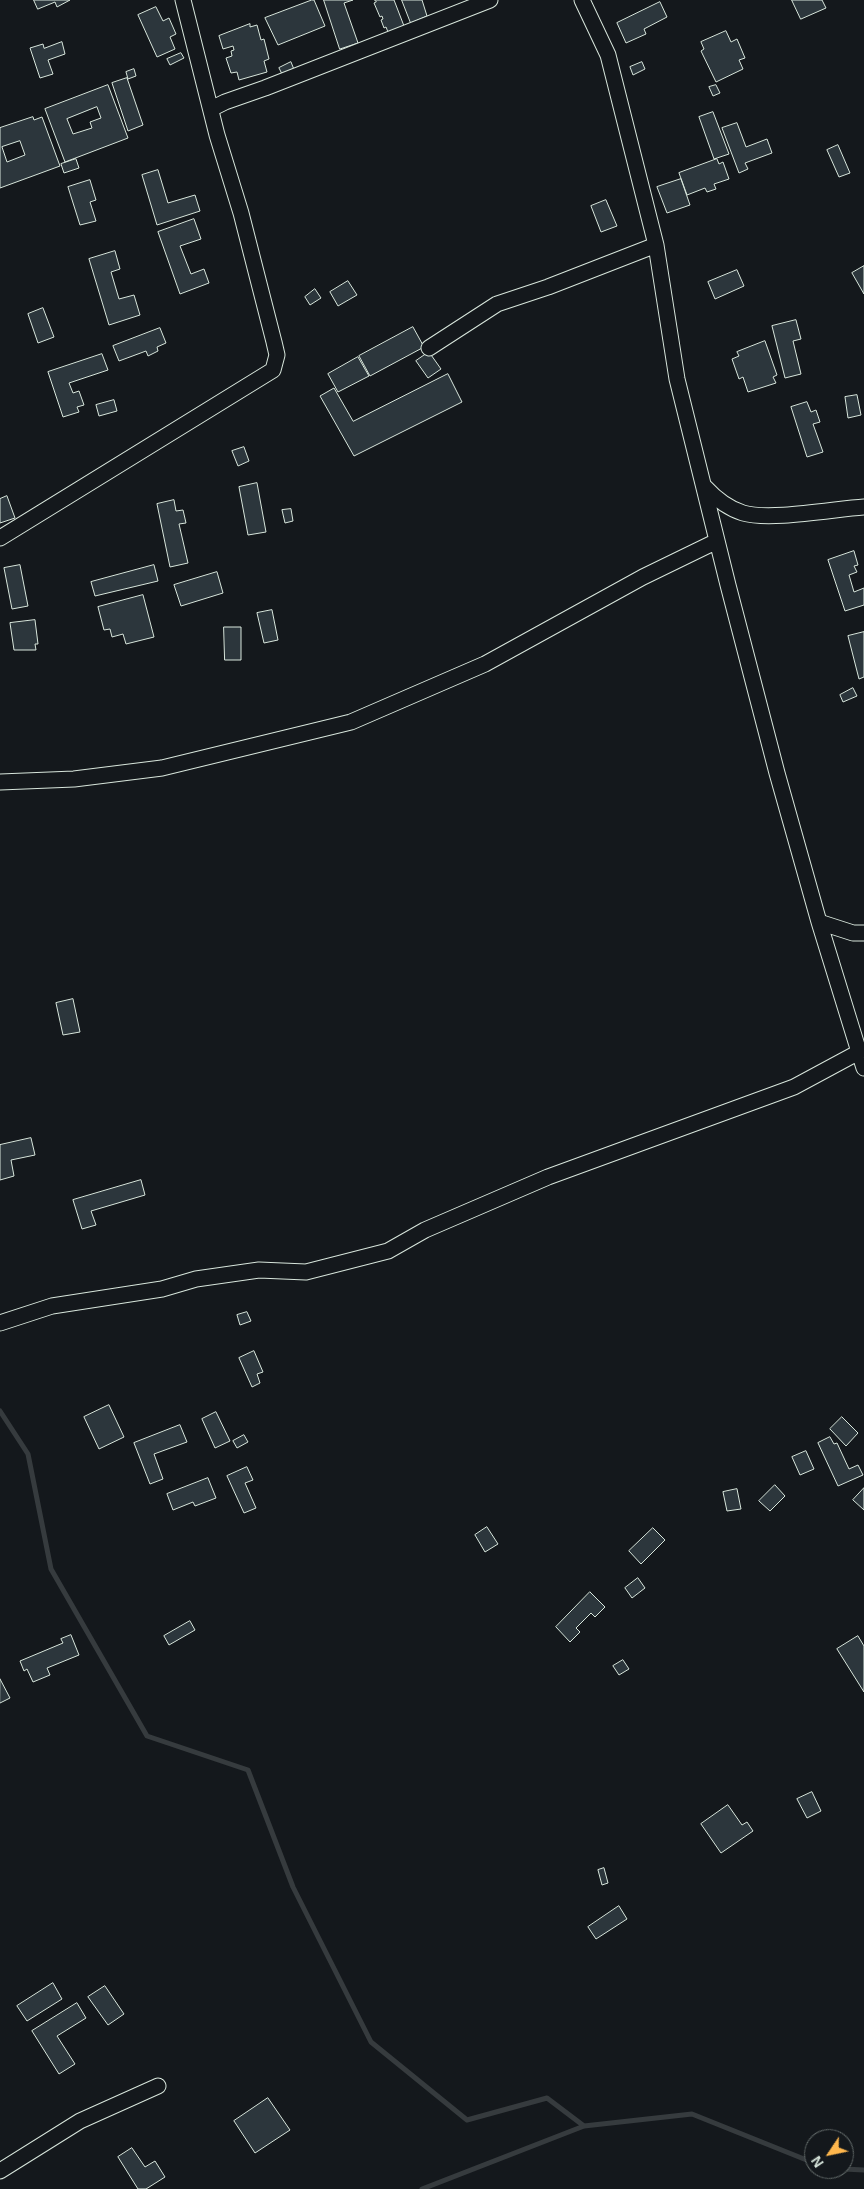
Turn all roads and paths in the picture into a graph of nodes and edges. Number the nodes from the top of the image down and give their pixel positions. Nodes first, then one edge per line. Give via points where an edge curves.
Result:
1 (183, 0) edge
2 (490, 0) edge
3 (582, 0) edge
4 (211, 109) junction
5 (656, 244) junction
6 (429, 348) dead end
7 (704, 485) junction
8 (860, 505) edge
9 (0, 538) edge
10 (717, 541) junction
11 (0, 782) edge
12 (819, 922) junction
13 (864, 933) edge
14 (859, 1052) junction
15 (864, 1068) edge
16 (0, 1323) edge
17 (158, 2086) dead end
18 (0, 2171) edge

1 - 4 street
2 - 4 street
3 - 5 street via 608,55
4 - 9 street via 274,342 277,355 273,370
5 - 6 street via 497,304
5 - 7 street via 677,379
7 - 8 street via 717,500 744,513 769,516
7 - 10 street
10 - 11 street via 485,664 351,722 162,768 74,779
10 - 12 street
12 - 13 street via 853,933
12 - 14 street
14 - 15 street
14 - 16 street via 794,1087 548,1176 425,1230 388,1251 306,1272 258,1270 196,1279 162,1289 52,1306
17 - 18 street via 80,2121

